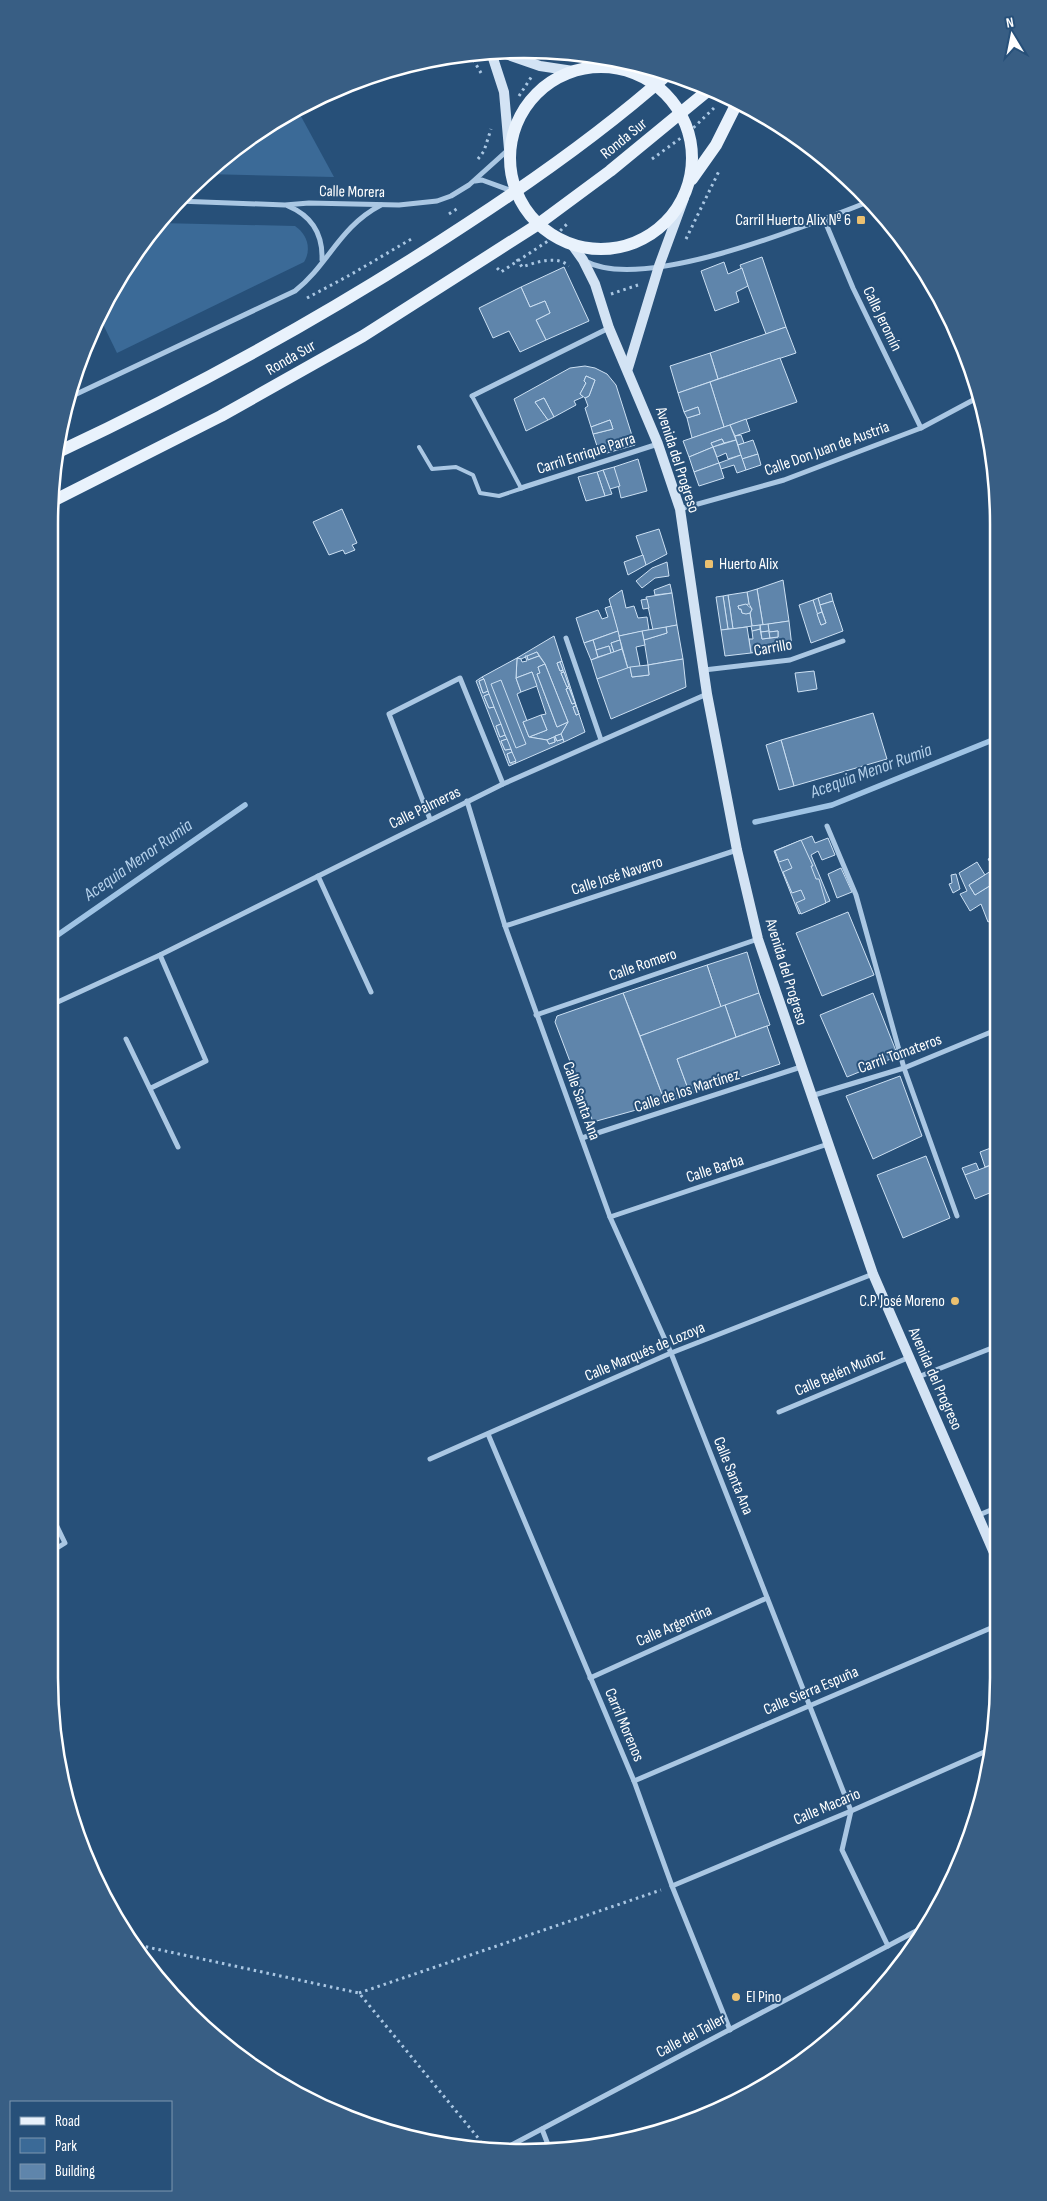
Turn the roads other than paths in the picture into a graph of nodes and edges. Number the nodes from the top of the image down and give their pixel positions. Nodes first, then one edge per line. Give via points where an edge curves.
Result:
1 (493, 58) edge
2 (517, 58) edge
3 (610, 65) edge
4 (605, 67) junction
5 (573, 71) junction
6 (663, 79) edge
7 (656, 85) junction
8 (704, 94) edge
9 (734, 108) edge
10 (681, 114) junction
11 (509, 150) junction
12 (475, 181) junction
13 (690, 181) junction
14 (515, 192) junction
15 (684, 198) junction
16 (187, 201) edge
17 (863, 204) edge
18 (285, 205) junction
19 (381, 205) junction
20 (824, 219) junction
21 (537, 225) junction
22 (573, 246) junction
23 (583, 260) junction
24 (322, 261) junction
25 (659, 266) junction
26 (610, 328) junction
27 (628, 368) junction
28 (76, 394) edge
29 (472, 396) joint
30 (973, 400) edge
31 (921, 428) junction
32 (658, 444) junction
33 (419, 447) dead end
34 (63, 450) edge
35 (524, 487) junction
36 (58, 498) edge
37 (680, 510) junction
38 (566, 638) dead end
39 (843, 641) dead end
40 (704, 670) junction
41 (707, 694) junction
42 (601, 740) junction
43 (502, 784) junction
44 (467, 801) junction
45 (430, 819) junction
46 (827, 826) dead end
47 (737, 850) junction
48 (318, 876) junction
49 (505, 926) junction
50 (758, 939) junction
51 (160, 955) junction
52 (371, 992) dead end
53 (58, 1002) edge
54 (536, 1015) junction
55 (990, 1032) edge
56 (126, 1039) dead end
57 (801, 1067) junction
58 (904, 1068) junction
59 (150, 1088) junction
60 (811, 1096) junction
61 (582, 1138) junction
62 (828, 1144) junction
63 (178, 1147) dead end
64 (957, 1216) dead end
65 (610, 1217) junction
66 (873, 1274) junction
67 (990, 1349) edge
68 (671, 1352) junction
69 (910, 1357) junction
70 (918, 1377) junction
71 (779, 1412) dead end
72 (488, 1434) junction
73 (430, 1459) dead end
74 (990, 1510) edge
75 (979, 1515) junction
76 (58, 1529) edge
77 (990, 1542) edge
78 (58, 1547) edge
79 (768, 1598) junction
80 (990, 1628) edge
81 (590, 1678) junction
82 (810, 1705) junction
83 (984, 1751) edge
84 (634, 1781) junction
85 (851, 1811) junction
86 (672, 1886) junction
87 (913, 1933) edge
88 (888, 1946) junction
89 (730, 2030) junction
90 (542, 2129) junction
91 (547, 2143) edge
92 (514, 2144) edge

1 - 11 main road via 504,92
2 - 5 main road via 540,66
3 - 4 main road
4 - 5 main road
4 - 7 main road via 632,72
5 - 11 main road via 536,93 520,116
6 - 7 main road, Ronda Sur
7 - 10 main road
7 - 14 main road, Ronda Sur
8 - 10 main road, Ronda Sur
9 - 13 main road via 716,146
10 - 13 main road via 689,132 693,156
10 - 21 main road, Ronda Sur
11 - 12 street, Calle Morera
11 - 14 main road
12 - 14 street via 482,180
12 - 19 street, Calle Morera via 437,201
13 - 15 main road
14 - 21 main road
14 - 34 main road, Ronda Sur via 397,270 272,344 145,412
15 - 22 main road via 663,226 634,244 600,250
15 - 25 main road
16 - 18 street, Calle Morera
17 - 20 street
18 - 19 street, Calle Morera
18 - 24 street via 302,213 313,224 321,242
19 - 24 street via 351,226
20 - 25 street via 727,251
20 - 31 street, Calle Jeromín via 853,288
21 - 22 main road
21 - 36 main road, Ronda Sur via 363,336 221,416
22 - 23 main road, Avenida del Progreso
23 - 25 street via 611,268
23 - 26 main road, Avenida del Progreso via 601,298
24 - 28 street via 307,282 295,291
25 - 27 main road
26 - 27 main road, Avenida del Progreso
26 - 29 street
27 - 32 main road, Avenida del Progreso
29 - 35 lane
30 - 31 street, Calle Don Juan de Austria
31 - 37 street, Calle Don Juan de Austria via 784,480
32 - 35 street, Carril Enrique Parra
32 - 37 main road, Avenida del Progreso
33 - 35 lane via 432,469 456,467 473,475 480,493 499,496
37 - 40 main road, Avenida del Progreso
38 - 42 street
39 - 40 street, Carrillo via 790,660
40 - 41 main road, Avenida del Progreso
41 - 42 street, Calle Palmeras
41 - 47 main road, Avenida del Progreso
42 - 43 street, Calle Palmeras
43 - 44 street, Calle Palmeras
43 - 45 street via 460,678 389,714
44 - 45 street, Calle Palmeras
44 - 49 street, Calle Santa Ana
45 - 48 street, Calle Palmeras
46 - 58 street via 856,895
47 - 49 street, Calle José Navarro
47 - 50 main road, Avenida del Progreso
48 - 51 street, Calle Palmeras
48 - 52 street
49 - 54 street, Calle Santa Ana
50 - 54 street, Calle Romero
50 - 57 main road, Avenida del Progreso
51 - 53 street, Calle Palmeras
51 - 59 street via 206,1061
54 - 61 street, Calle Santa Ana
55 - 58 street, Carril Tomateros
56 - 59 street
57 - 60 main road, Avenida del Progreso
57 - 61 street, Calle de los Martínez
58 - 60 street, Carril Tomateros
58 - 64 street
59 - 63 street
60 - 62 main road, Avenida del Progreso
61 - 65 street, Calle Santa Ana
62 - 65 street, Calle Barba
62 - 66 main road, Avenida del Progreso
65 - 68 street, Calle Santa Ana
66 - 68 street, Calle Marqués de Lozoya
66 - 69 main road, Avenida del Progreso
67 - 70 street
68 - 72 street, Calle Marqués de Lozoya
68 - 79 street, Calle Santa Ana
69 - 70 main road, Avenida del Progreso
69 - 71 street, Calle Belén Muñoz
70 - 75 main road, Avenida del Progreso
72 - 73 street, Calle Marqués de Lozoya
72 - 81 street, Carril Morenos
74 - 75 street
75 - 77 main road, Avenida del Progreso
76 - 78 street via 65,1543
79 - 81 street, Calle Argentina
79 - 82 street, Calle Santa Ana
80 - 82 street, Calle Sierra Espuña
81 - 84 street, Carril Morenos
82 - 84 street, Calle Sierra Espuña
82 - 85 street, Calle Santa Ana
83 - 85 street, Calle Macario
84 - 86 street, Carril Morenos
85 - 86 street, Calle Macario
85 - 88 street via 842,1850
86 - 89 street, Carril Morenos
87 - 88 street, Calle del Taller
88 - 89 street, Calle del Taller
89 - 90 street, Calle del Taller
90 - 91 street
90 - 92 street, Calle del Taller

